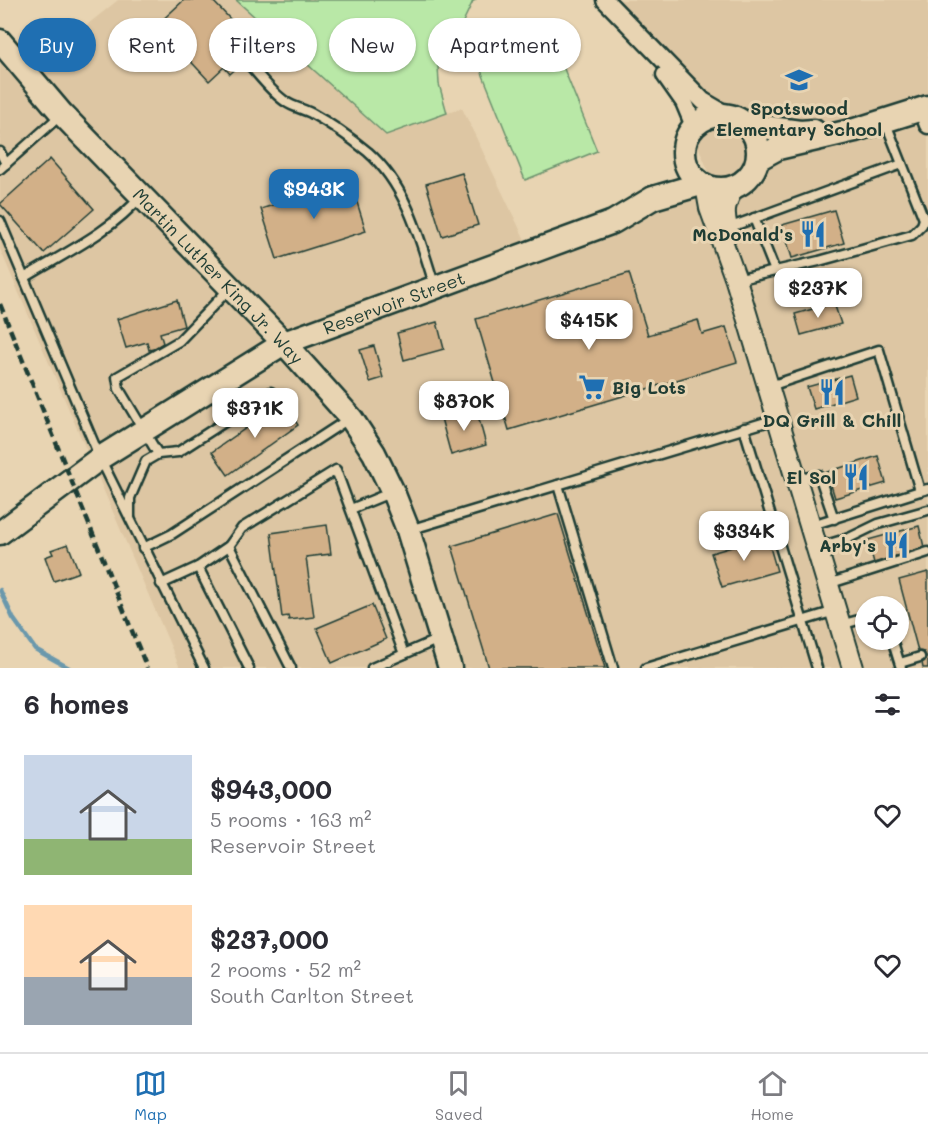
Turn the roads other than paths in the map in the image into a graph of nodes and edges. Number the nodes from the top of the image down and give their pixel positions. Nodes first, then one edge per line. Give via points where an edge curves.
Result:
1 (605, 0) edge
2 (634, 30) junction
3 (0, 41) edge
4 (257, 72) edge
5 (62, 114) junction
6 (926, 114) edge
7 (727, 115) junction
8 (885, 121) junction
9 (748, 125) junction
10 (694, 126) junction
11 (855, 130) junction
12 (0, 152) edge
13 (685, 159) junction
14 (758, 159) junction
15 (902, 164) junction
16 (3, 167) edge
17 (704, 185) junction
18 (734, 187) junction
19 (141, 195) junction
20 (653, 198) junction
21 (754, 218) junction
22 (0, 221) edge
23 (727, 228) junction
24 (775, 271) junction
25 (24, 278) junction
26 (736, 280) junction
27 (435, 287) junction
28 (231, 288) junction
29 (284, 343) junction
30 (220, 383) junction
31 (767, 387) junction
32 (272, 392) dead end
33 (238, 414) junction
34 (351, 418) junction
35 (776, 419) junction
36 (744, 428) junction
37 (144, 430) junction
38 (158, 454) junction
39 (100, 458) junction
40 (795, 480) junction
41 (558, 485) junction
42 (924, 490) edge
43 (393, 492) junction
44 (351, 509) junction
45 (928, 510) edge
46 (834, 519) junction
47 (130, 520) junction
48 (809, 526) junction
49 (408, 530) junction
50 (0, 533) edge
51 (229, 546) junction
52 (143, 548) junction
53 (816, 548) junction
54 (928, 552) edge
55 (198, 567) junction
56 (161, 584) junction
57 (827, 584) junction
58 (838, 618) junction
59 (855, 618) edge
60 (802, 620) junction
61 (441, 638) junction
62 (896, 650) edge
63 (404, 654) junction
64 (920, 657) dead end
65 (901, 666) edge
66 (204, 668) edge
67 (249, 668) edge
68 (291, 668) edge
69 (372, 668) edge
70 (450, 668) edge
71 (613, 668) edge
72 (646, 668) edge
73 (816, 668) edge
74 (853, 668) edge

1 - 2 street
2 - 7 street via 704,101
2 - 10 street via 684,102
3 - 5 main road, Martin Luther King Jr. Way
4 - 27 lane via 285,101 335,128 379,163 408,208
5 - 16 lane
5 - 19 main road, Martin Luther King Jr. Way
6 - 8 main road
7 - 9 main road
7 - 10 main road via 715,115
8 - 11 main road
8 - 15 lane
9 - 11 main road via 800,132
9 - 14 main road via 755,135
10 - 13 main road via 686,141
11 - 14 main road via 778,148
12 - 16 lane
13 - 17 main road via 692,175
13 - 20 main road, Reservoir Street
14 - 18 main road via 753,171
15 - 21 lane
15 - 24 lane via 924,219 919,230
17 - 18 main road
17 - 20 main road, Reservoir Street
17 - 26 street
18 - 23 street via 724,204
19 - 25 lane via 100,231
19 - 28 main road, Martin Luther King Jr. Way
20 - 27 main road, Reservoir Street via 614,222
21 - 23 lane
21 - 24 lane
22 - 25 lane
23 - 26 street
24 - 26 lane
25 - 39 lane
26 - 31 street
27 - 29 main road, Reservoir Street
28 - 29 main road, Martin Luther King Jr. Way
28 - 37 lane via 179,341 117,377 119,389
29 - 30 main road, Reservoir Street
29 - 34 main road, Martin Luther King Jr. Way
30 - 33 lane
30 - 37 main road, Reservoir Street
31 - 35 street
31 - 42 lane via 879,350
32 - 33 lane
33 - 38 lane via 178,452
34 - 43 main road, Martin Luther King Jr. Way
34 - 52 lane via 172,534
35 - 36 lane
35 - 40 street
36 - 41 lane
36 - 60 lane
37 - 38 lane
37 - 39 main road, Reservoir Street
38 - 47 lane via 146,461 130,498
39 - 47 lane
39 - 50 main road, Reservoir Street
40 - 46 lane via 819,475
40 - 48 street
41 - 49 lane
41 - 71 lane
42 - 46 lane
43 - 44 lane
43 - 49 main road, Martin Luther King Jr. Way
44 - 51 lane via 336,470 242,528
44 - 63 lane
45 - 53 lane
46 - 48 lane
47 - 52 lane
48 - 53 street
49 - 61 main road, Martin Luther King Jr. Way
51 - 55 lane
51 - 68 lane
52 - 56 lane
53 - 57 street
54 - 57 lane
55 - 56 lane
55 - 67 lane
56 - 66 lane
57 - 58 street
58 - 59 lane
58 - 60 lane
58 - 74 street
60 - 72 lane
60 - 73 lane
61 - 63 lane
61 - 70 main road, Martin Luther King Jr. Way
62 - 65 lane
63 - 69 lane
64 - 65 lane

